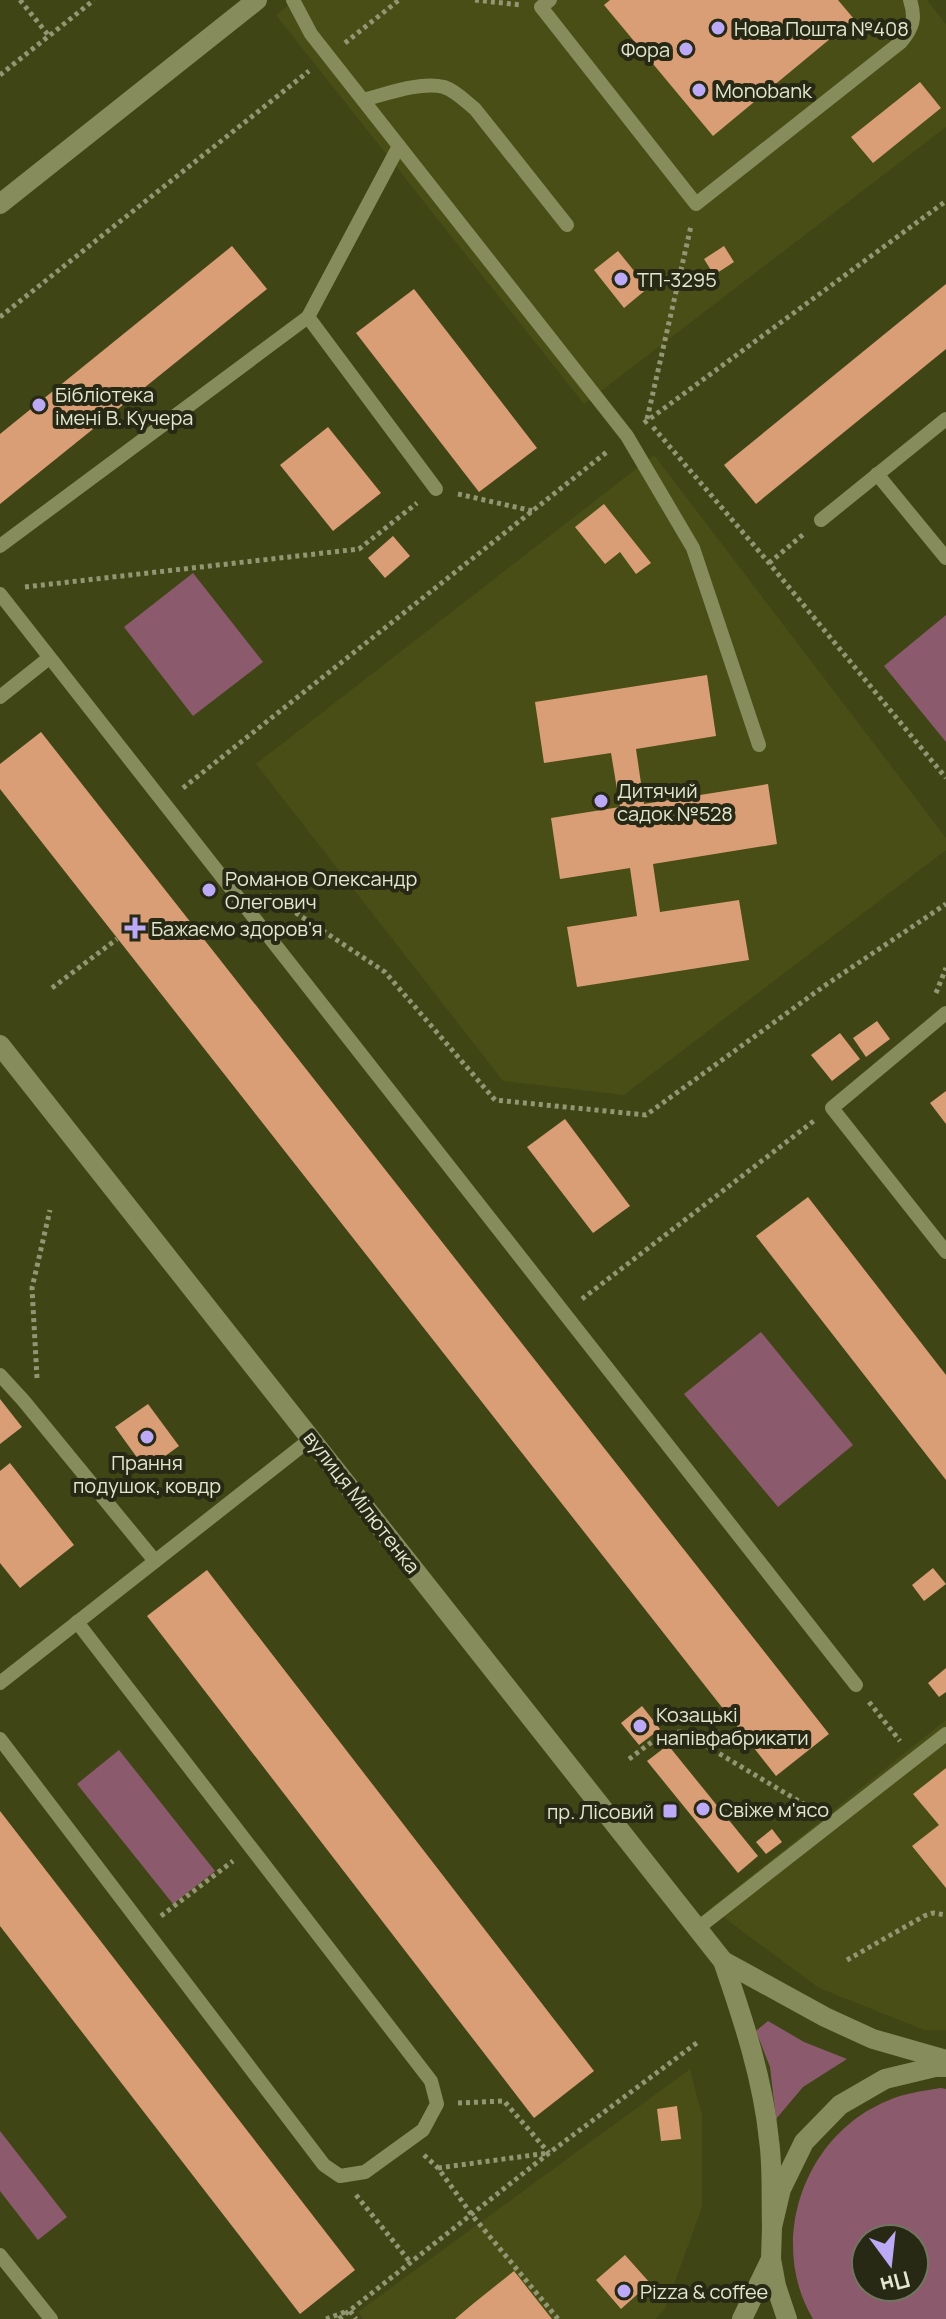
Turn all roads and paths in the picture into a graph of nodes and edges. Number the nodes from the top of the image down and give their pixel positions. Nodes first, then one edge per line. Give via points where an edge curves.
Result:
1 (20, 0) edge
2 (94, 0) edge
3 (257, 0) edge
4 (293, 0) edge
5 (399, 0) edge
6 (475, 0) edge
7 (910, 0) edge
8 (546, 4) edge
9 (49, 36) junction
10 (329, 56) junction
11 (0, 75) edge
12 (363, 100) junction
13 (399, 146) junction
14 (946, 201) edge
15 (0, 204) edge
16 (696, 204) junction
17 (567, 225) dead end
18 (0, 317) edge
19 (308, 317) junction
20 (946, 419) edge
21 (647, 420) junction
22 (627, 436) junction
23 (877, 474) junction
24 (436, 489) junction
25 (533, 511) junction
26 (821, 520) joint
27 (0, 546) edge
28 (946, 558) edge
29 (769, 563) junction
30 (16, 588) dead end
31 (0, 594) edge
32 (49, 658) junction
33 (0, 697) edge
34 (759, 745) dead end
35 (946, 778) edge
36 (164, 804) junction
37 (265, 893) dead end
38 (946, 904) edge
39 (117, 939) dead end
40 (52, 988) dead end
41 (946, 1013) edge
42 (0, 1045) edge
43 (832, 1108) junction
44 (50, 1210) dead end
45 (946, 1252) edge
46 (564, 1313) junction
47 (0, 1375) edge
48 (23, 1400) junction
49 (312, 1438) junction
50 (155, 1561) junction
51 (77, 1622) junction
52 (0, 1683) edge
53 (856, 1685) joint
54 (946, 1734) edge
55 (0, 1739) edge
56 (629, 1759) dead end
57 (915, 1759) junction
58 (833, 1822) junction
59 (251, 1847) junction
60 (946, 1915) edge
61 (698, 1928) junction
62 (145, 1929) junction
63 (847, 1960) dead end
64 (723, 1961) junction
65 (698, 2042) dead end
66 (946, 2060) edge
67 (946, 2067) edge
68 (437, 2104) junction
69 (410, 2140) junction
70 (549, 2153) junction
71 (438, 2168) junction
72 (340, 2176) junction
73 (472, 2215) junction
74 (772, 2227) junction
75 (0, 2255) edge
76 (771, 2259) junction
77 (411, 2263) junction
78 (350, 2311) junction
79 (51, 2319) edge
80 (326, 2319) edge
81 (339, 2319) edge
82 (348, 2319) edge
83 (356, 2319) edge
84 (558, 2319) edge
85 (742, 2319) edge
86 (787, 2319) edge

1 - 9 path
2 - 9 path
3 - 15 street
4 - 10 lane
5 - 10 path
6 - 8 path
7 - 16 lane via 912,29 901,42
8 - 16 lane
9 - 11 path
10 - 12 lane
10 - 18 path
12 - 13 lane
12 - 17 lane via 428,85 459,95
13 - 19 lane
13 - 22 lane
14 - 21 path
16 - 21 path
19 - 24 lane
19 - 27 lane
20 - 23 lane
21 - 29 path
22 - 25 path
22 - 34 lane via 693,548
23 - 26 lane
23 - 28 lane
24 - 25 path
24 - 30 path via 359,549
25 - 36 path
26 - 29 path
29 - 35 path
31 - 32 lane
32 - 33 lane
32 - 36 lane
36 - 46 lane
37 - 38 path via 385,972 495,1100 646,1115
39 - 40 path
41 - 43 lane
42 - 49 street, вулиця Мілютенка
43 - 45 lane
43 - 46 path
44 - 48 path via 32,1288 38,1377
46 - 53 lane
47 - 48 lane
48 - 50 lane
49 - 50 lane
49 - 61 street, вулиця Мілютенка
50 - 51 lane
51 - 52 lane
51 - 59 lane
53 - 57 path
54 - 57 lane
55 - 62 lane
56 - 58 path via 662,1735 683,1732
57 - 58 lane
58 - 61 lane
59 - 62 path
59 - 68 lane via 431,2081
60 - 63 path via 924,1916
61 - 64 street, вулиця Мілютенка
62 - 72 lane via 324,2165
64 - 66 street, вулиця Мілютенка via 873,2039
64 - 74 street, вулиця Мілютенка via 758,2078 769,2141
65 - 70 path
67 - 74 street via 885,2079 840,2105 804,2142 781,2189
68 - 69 lane via 423,2130
68 - 70 path via 504,2101
69 - 71 path
69 - 72 lane via 365,2172
70 - 71 path
70 - 73 path
71 - 73 path
72 - 77 path
73 - 77 path
73 - 84 path
74 - 76 street
75 - 79 lane
76 - 85 street
76 - 86 street
77 - 78 path
78 - 80 path
78 - 81 path
78 - 82 path
78 - 83 path

